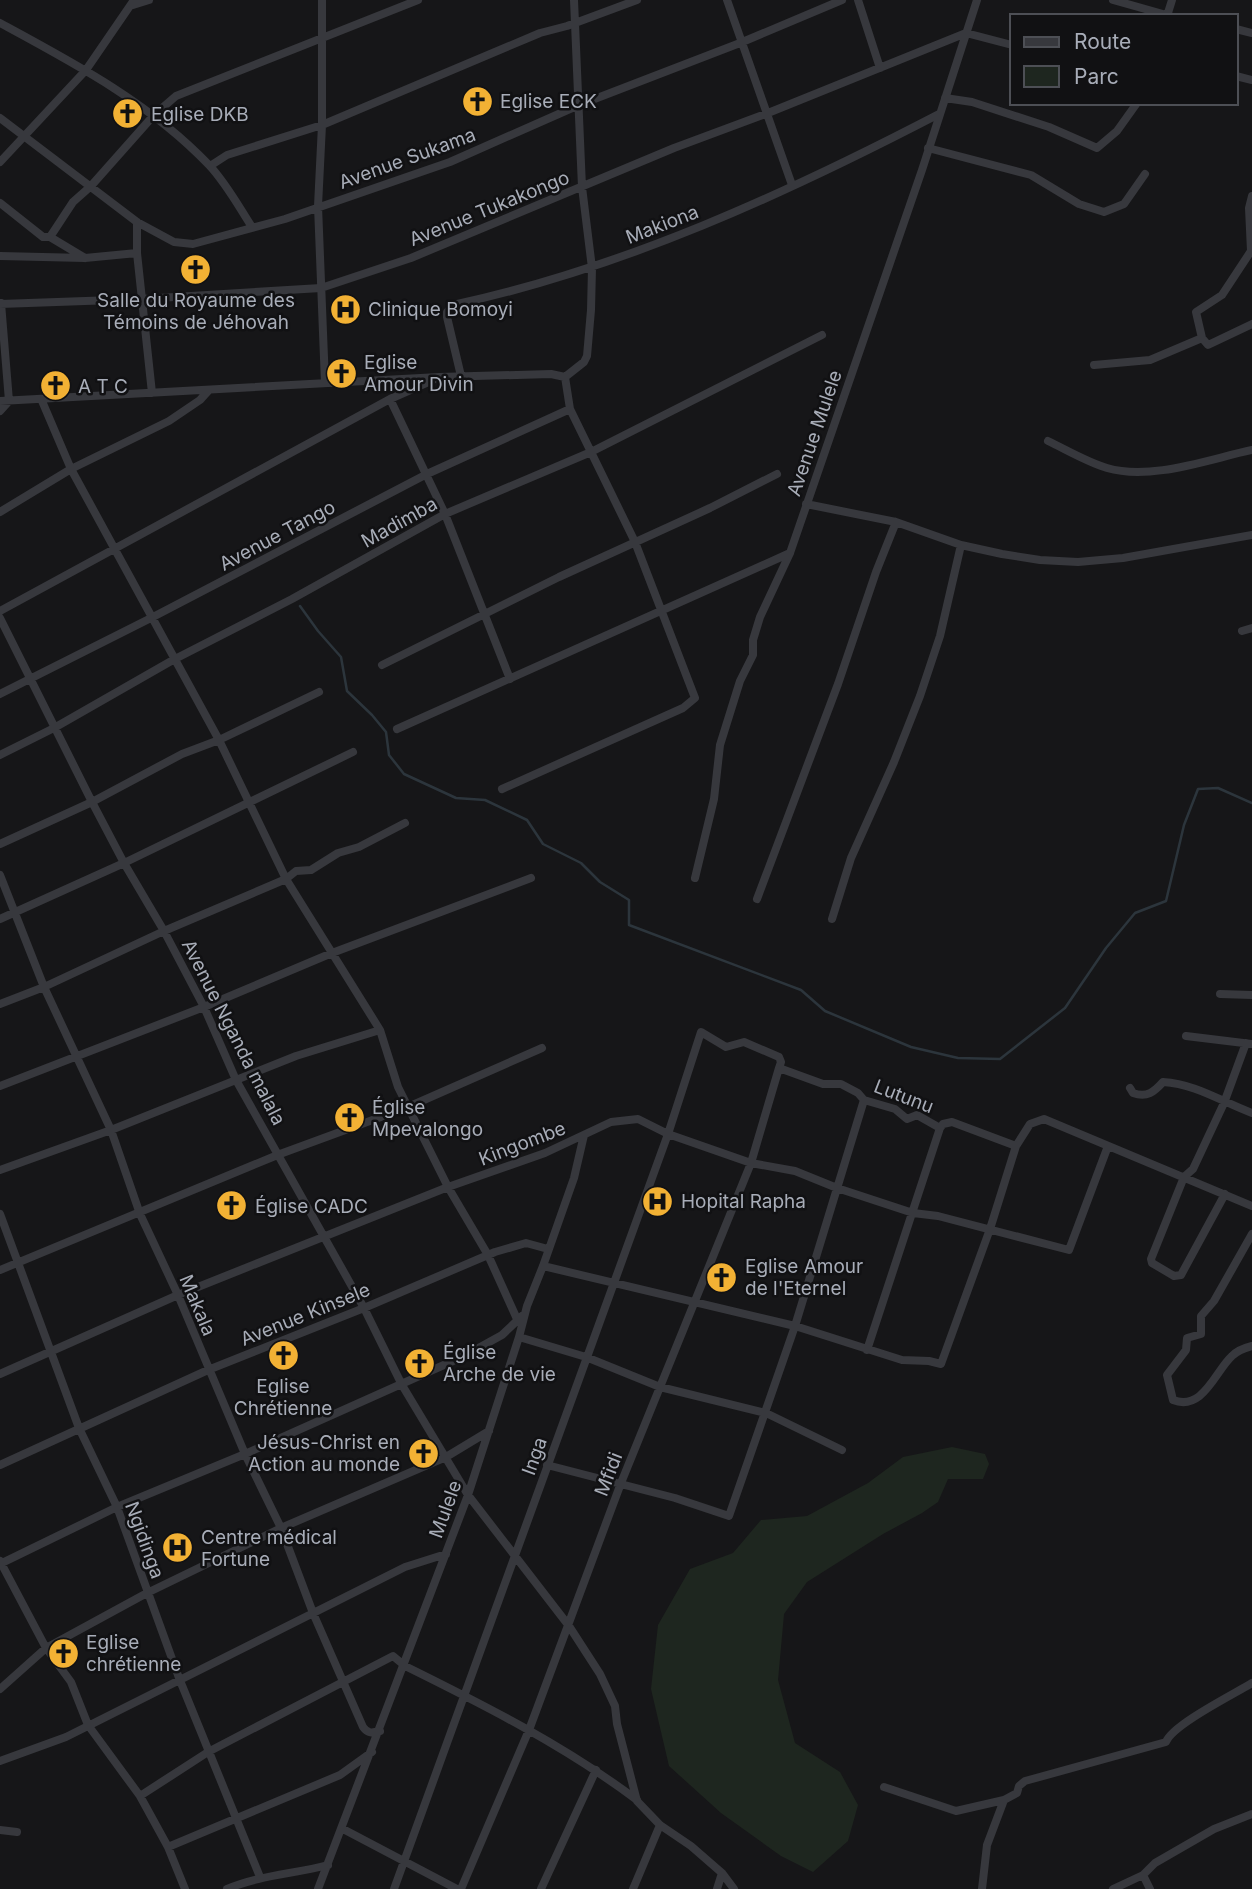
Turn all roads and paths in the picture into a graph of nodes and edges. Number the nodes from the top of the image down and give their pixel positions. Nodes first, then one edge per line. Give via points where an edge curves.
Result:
1 (149, 0) edge
2 (322, 0) edge
3 (418, 0) edge
4 (574, 0) edge
5 (637, 0) edge
6 (727, 0) edge
7 (842, 0) edge
8 (858, 0) edge
9 (977, 0) edge
10 (1113, 0) edge
11 (134, 2) edge
12 (1161, 14) edge
13 (0, 23) edge
14 (575, 23) junction
15 (966, 33) junction
16 (322, 39) junction
17 (740, 43) junction
18 (1010, 44) edge
19 (880, 68) junction
20 (86, 70) junction
21 (945, 98) junction
22 (579, 105) junction
23 (1136, 105) edge
24 (768, 113) junction
25 (939, 114) junction
26 (154, 115) junction
27 (0, 118) edge
28 (322, 125) junction
29 (23, 137) junction
30 (928, 148) junction
31 (0, 162) edge
32 (211, 166) junction
33 (1144, 174) dead end
34 (792, 185) junction
35 (91, 186) junction
36 (582, 187) junction
37 (1252, 196) edge
38 (0, 203) edge
39 (318, 206) junction
40 (137, 222) junction
41 (252, 227) junction
42 (50, 237) junction
43 (137, 253) junction
44 (0, 256) edge
45 (85, 258) junction
46 (592, 268) junction
47 (321, 288) junction
48 (142, 299) junction
49 (1, 304) edge
50 (1252, 324) edge
51 (822, 335) dead end
52 (1202, 338) junction
53 (1094, 365) dead end
54 (461, 376) junction
55 (439, 377) junction
56 (565, 377) junction
57 (325, 383) junction
58 (209, 390) junction
59 (152, 393) junction
60 (390, 400) junction
61 (4, 401) edge
62 (42, 401) junction
63 (570, 409) junction
64 (0, 411) edge
65 (1048, 441) dead end
66 (1252, 450) edge
67 (591, 452) junction
68 (71, 469) junction
69 (427, 474) junction
70 (777, 474) dead end
71 (806, 504) junction
72 (0, 512) edge
73 (446, 514) junction
74 (897, 522) junction
75 (1252, 535) edge
76 (635, 542) junction
77 (961, 545) junction
78 (114, 548) junction
79 (790, 553) junction
80 (662, 608) junction
81 (0, 611) edge
82 (485, 616) junction
83 (0, 618) edge
84 (151, 618) junction
85 (1252, 628) edge
86 (1242, 631) dead end
87 (173, 660) junction
88 (382, 665) dead end
89 (29, 679) junction
90 (510, 679) junction
91 (319, 692) dead end
92 (0, 694) edge
93 (54, 728) junction
94 (397, 729) dead end
95 (219, 740) junction
96 (353, 752) dead end
97 (0, 755) edge
98 (502, 789) dead end
99 (92, 802) junction
100 (247, 803) junction
101 (405, 823) dead end
102 (0, 844) edge
103 (124, 863) junction
104 (0, 875) edge
105 (531, 878) dead end
106 (695, 878) dead end
107 (286, 879) junction
108 (757, 899) dead end
109 (14, 913) junction
110 (0, 919) edge
111 (832, 919) dead end
112 (164, 931) junction
113 (332, 953) junction
114 (44, 987) junction
115 (1220, 994) dead end
116 (1252, 995) edge
117 (0, 1004) edge
118 (204, 1007) junction
119 (380, 1030) junction
120 (701, 1032) joint
121 (1186, 1036) dead end
122 (1249, 1044) edge
123 (542, 1048) dead end
124 (75, 1056) junction
125 (779, 1068) junction
126 (236, 1080) junction
127 (0, 1086) edge
128 (1130, 1088) dead end
129 (864, 1100) junction
130 (1224, 1103) junction
131 (408, 1107) junction
132 (1252, 1113) edge
133 (940, 1128) junction
134 (111, 1130) junction
135 (668, 1134) junction
136 (584, 1135) junction
137 (1016, 1146) junction
138 (1108, 1146) junction
139 (280, 1154) junction
140 (751, 1163) junction
141 (0, 1170) edge
142 (1184, 1177) junction
143 (449, 1187) junction
144 (837, 1188) junction
145 (1225, 1194) junction
146 (1252, 1206) edge
147 (914, 1213) junction
148 (0, 1214) edge
149 (140, 1214) junction
150 (990, 1229) junction
151 (1252, 1234) edge
152 (325, 1236) junction
153 (548, 1249) junction
154 (488, 1255) junction
155 (18, 1262) junction
156 (543, 1266) junction
157 (0, 1270) edge
158 (613, 1282) junction
159 (178, 1295) junction
160 (693, 1303) junction
161 (365, 1308) junction
162 (521, 1316) junction
163 (795, 1326) junction
164 (519, 1337) junction
165 (1252, 1346) edge
166 (867, 1350) junction
167 (52, 1351) junction
168 (586, 1357) junction
169 (208, 1370) junction
170 (0, 1374) edge
171 (401, 1385) junction
172 (660, 1387) junction
173 (766, 1413) junction
174 (79, 1428) junction
175 (489, 1431) junction
176 (842, 1450) dead end
177 (245, 1454) junction
178 (446, 1457) junction
179 (0, 1465) edge
180 (547, 1465) junction
181 (621, 1483) junction
182 (468, 1495) junction
183 (117, 1507) junction
184 (281, 1528) junction
185 (446, 1553) junction
186 (516, 1555) junction
187 (0, 1563) edge
188 (147, 1593) junction
189 (313, 1613) junction
190 (569, 1626) junction
191 (46, 1648) junction
192 (405, 1666) junction
193 (179, 1678) junction
194 (343, 1681) junction
195 (1252, 1683) edge
196 (0, 1689) edge
197 (465, 1696) junction
198 (88, 1726) junction
199 (529, 1730) junction
200 (380, 1731) junction
201 (208, 1752) junction
202 (372, 1752) junction
203 (0, 1761) edge
204 (596, 1769) junction
205 (884, 1787) dead end
206 (140, 1796) junction
207 (1004, 1800) junction
208 (637, 1801) junction
209 (1252, 1814) edge
210 (236, 1818) junction
211 (660, 1825) junction
212 (343, 1829) junction
213 (0, 1830) edge
214 (17, 1832) dead end
215 (168, 1847) junction
216 (403, 1861) junction
217 (328, 1865) junction
218 (722, 1873) junction
219 (1143, 1875) junction
220 (260, 1877) junction
221 (186, 1889) edge
222 (227, 1889) edge
223 (318, 1889) edge
224 (394, 1889) edge
225 (459, 1889) edge
226 (541, 1889) edge
227 (634, 1889) edge
228 (717, 1889) edge
229 (734, 1889) edge
230 (982, 1889) edge
231 (1113, 1889) edge
232 (1150, 1889) edge

1 - 11 street
2 - 16 street
3 - 16 street
4 - 14 street
5 - 14 street
6 - 17 street
7 - 17 street, Avenue Sukama
8 - 19 street
9 - 15 street, Avenue Mulele
10 - 12 street
11 - 20 street
13 - 20 street
14 - 22 street
14 - 28 street via 540,33
15 - 18 street
15 - 19 street, Avenue Tukakongo
15 - 21 street, Avenue Mulele
16 - 26 street via 176,96
16 - 28 street
17 - 22 street, Avenue Sukama
17 - 24 street
19 - 24 street, Avenue Tukakongo
20 - 26 street
20 - 29 street
21 - 23 street via 1049,127 1097,148
21 - 25 street, Avenue Mulele
22 - 36 street
22 - 39 street, Avenue Sukama via 450,162
24 - 34 street
24 - 36 street, Avenue Tukakongo
25 - 30 street, Avenue Mulele
25 - 34 street, Makiona
26 - 32 street
26 - 35 street
27 - 29 street, Avenue Sukama
28 - 32 street via 227,156
28 - 39 street
29 - 31 street
29 - 35 street, Avenue Sukama
30 - 33 street via 1031,175 1079,204 1104,212 1124,204
30 - 71 street, Avenue Mulele
32 - 41 street
34 - 46 street, Makiona via 692,231
35 - 40 street, Avenue Sukama
35 - 42 street via 73,202
36 - 46 street
36 - 47 street, Avenue Tukakongo via 411,258
37 - 52 street via 1251,251 1222,295 1196,312
38 - 42 street via 43,237
39 - 41 street, Avenue Sukama
39 - 47 street
40 - 41 street, Avenue Sukama via 174,242 193,244
40 - 43 street
42 - 45 street
43 - 45 street
43 - 48 street
44 - 45 street
46 - 54 street, Makiona via 453,305 447,317
46 - 56 street via 589,352
47 - 48 street, Avenue Tukakongo
47 - 57 street
48 - 49 street, Avenue Tukakongo
48 - 59 street
49 - 61 street
50 - 52 street via 1208,345
51 - 67 street, Madimba
52 - 53 street via 1150,360
54 - 55 street
54 - 56 street
55 - 57 street
55 - 60 street
56 - 63 street
57 - 58 street
58 - 59 street
58 - 68 street via 169,421
59 - 62 street
60 - 69 street
60 - 78 street
61 - 62 street
61 - 64 street
62 - 68 street
63 - 67 street
63 - 69 street, Avenue Tango
65 - 66 street via 1106,468 1128,471 1179,468
67 - 73 street, Madimba
67 - 76 street
68 - 72 street
68 - 78 street
69 - 73 street
69 - 84 street, Avenue Tango
70 - 76 street
71 - 74 street
71 - 79 street, Avenue Mulele
73 - 82 street
73 - 87 street, Madimba
74 - 77 street
74 - 108 street
75 - 77 street via 1078,562
76 - 80 street
76 - 82 street
77 - 111 street via 932,660 851,858
78 - 81 street
78 - 84 street
79 - 80 street
79 - 106 street, Avenue Mulele via 760,617 753,655 720,745 714,799
80 - 90 street
80 - 98 street via 695,698 683,708
82 - 88 street
82 - 90 street
83 - 89 street, Avenue Nganda malala
84 - 87 street
84 - 89 street, Avenue Tango
85 - 86 street
87 - 93 street, Madimba
87 - 95 street
89 - 92 street, Avenue Tango
89 - 93 street, Avenue Nganda malala
90 - 94 street
91 - 95 street
93 - 97 street, Madimba
93 - 99 street, Avenue Nganda malala
95 - 99 street via 182,754
95 - 100 street
96 - 100 street
99 - 102 street
99 - 103 street, Avenue Nganda malala
100 - 103 street
100 - 107 street
101 - 107 street
103 - 109 street
103 - 112 street, Avenue Nganda malala
104 - 109 street, Makala
105 - 113 street
107 - 112 street
107 - 113 street
109 - 110 street
109 - 114 street, Makala
112 - 114 street
112 - 118 street, Avenue Nganda malala
113 - 118 street
113 - 119 street
114 - 117 street
114 - 124 street, Makala
115 - 116 street
118 - 124 street
118 - 126 street, Avenue Nganda malala
119 - 126 street
119 - 131 street via 390,1068
120 - 125 street, Lutunu via 726,1047 744,1042 779,1057
120 - 135 street, Inga
121 - 122 street
122 - 130 street
123 - 131 street
124 - 127 street
124 - 134 street, Makala
125 - 129 street, Lutunu via 823,1084 841,1084
125 - 140 street, Mfidi
126 - 134 street
126 - 139 street, Avenue Nganda malala
128 - 130 street via 1147,1095 1163,1082 1177,1083
129 - 133 street, Lutunu via 895,1109 907,1119 917,1115
129 - 144 street
130 - 132 street
130 - 142 street via 1194,1170
131 - 139 street
131 - 143 street
133 - 137 street, Lutunu via 951,1122
133 - 147 street
134 - 141 street
134 - 149 street, Makala
135 - 136 street, Kingombe via 638,1119 611,1122
135 - 140 street, Kingombe
135 - 158 street, Inga
136 - 143 street, Kingombe
136 - 153 street, Mulele
137 - 138 street via 1030,1124 1044,1119
137 - 150 street
138 - 142 street
138 - 150 street, Kingombe via 1069,1250
139 - 149 street
139 - 152 street, Avenue Nganda malala
140 - 144 street, Kingombe via 795,1171
140 - 160 street, Mfidi
142 - 145 street
142 - 145 street via 1151,1259 1174,1276 1184,1272
143 - 152 street, Kingombe
143 - 154 street
144 - 147 street, Kingombe
144 - 163 street
145 - 146 street
147 - 150 street, Kingombe
147 - 166 street
148 - 155 street, Ngidinga
149 - 155 street
149 - 159 street, Makala
150 - 166 street via 942,1364
151 - 165 street via 1214,1301 1200,1316 1201,1334 1187,1338 1186,1350 1167,1375 1173,1400 1196,1398 1212,1386 1230,1357
152 - 159 street, Kingombe
152 - 161 street, Avenue Nganda malala
153 - 154 street, Avenue Kinsele via 522,1244
153 - 156 street, Mulele
154 - 161 street, Avenue Kinsele
154 - 162 street
155 - 157 street
155 - 167 street, Ngidinga
156 - 158 street
156 - 162 street, Mulele
158 - 160 street
158 - 168 street, Inga
159 - 167 street, Kingombe
159 - 169 street, Makala
160 - 163 street
160 - 172 street, Mfidi
161 - 169 street, Avenue Kinsele
161 - 171 street, Avenue Nganda malala
162 - 164 street, Mulele
162 - 171 street via 495,1339
163 - 166 street
163 - 173 street
164 - 168 street
164 - 175 street, Mulele
167 - 170 street, Kingombe
167 - 174 street, Ngidinga
168 - 172 street
168 - 180 street, Inga
169 - 174 street, Avenue Kinsele
169 - 177 street, Makala
171 - 177 street
171 - 178 street, Avenue Nganda malala
172 - 173 street
172 - 181 street, Mfidi
173 - 176 street
173 - 181 street via 729,1516
174 - 179 street, Avenue Kinsele
174 - 183 street, Ngidinga
175 - 178 street
175 - 182 street, Mulele
177 - 183 street
177 - 184 street, Makala
178 - 182 street, Avenue Nganda malala
178 - 184 street
180 - 181 street
180 - 186 street, Inga
181 - 190 street, Mfidi
182 - 185 street, Mulele
182 - 186 street, Avenue Nganda malala
183 - 187 street
183 - 188 street, Ngidinga
184 - 188 street
184 - 189 street, Makala
185 - 189 street via 405,1567
185 - 192 street, Mulele
186 - 190 street, Avenue Nganda malala
186 - 197 street, Inga
187 - 191 street
188 - 191 street
188 - 193 street, Ngidinga
189 - 193 street
189 - 194 street, Makala
190 - 199 street, Mfidi
190 - 208 street, Avenue Nganda malala via 615,1706
191 - 196 street
191 - 198 street via 71,1682
192 - 194 street via 393,1656
192 - 197 street
192 - 200 street, Mulele
193 - 198 street
193 - 201 street, Ngidinga
194 - 200 street, Makala via 366,1732
194 - 201 street
195 - 207 street via 1189,1719 1168,1735 1166,1742 1025,1781 1017,1793
197 - 199 street
197 - 216 street, Inga
198 - 203 street
198 - 206 street
199 - 204 street
199 - 225 street, Mfidi
200 - 202 street, Mulele
201 - 206 street
201 - 210 street, Ngidinga
202 - 210 street via 340,1775
202 - 212 street, Mulele
204 - 208 street
204 - 226 street
205 - 207 street via 957,1811
206 - 215 street
207 - 230 street via 987,1845
208 - 211 street
209 - 219 street via 1214,1829 1155,1863
210 - 215 street
210 - 220 street, Ngidinga
211 - 218 street
211 - 227 street
212 - 216 street
212 - 217 street, Mulele
213 - 214 street
215 - 221 street
216 - 224 street, Inga
216 - 225 street
217 - 220 street
217 - 223 street, Mulele
218 - 228 street
218 - 229 street
219 - 231 street
219 - 232 street
220 - 222 street

